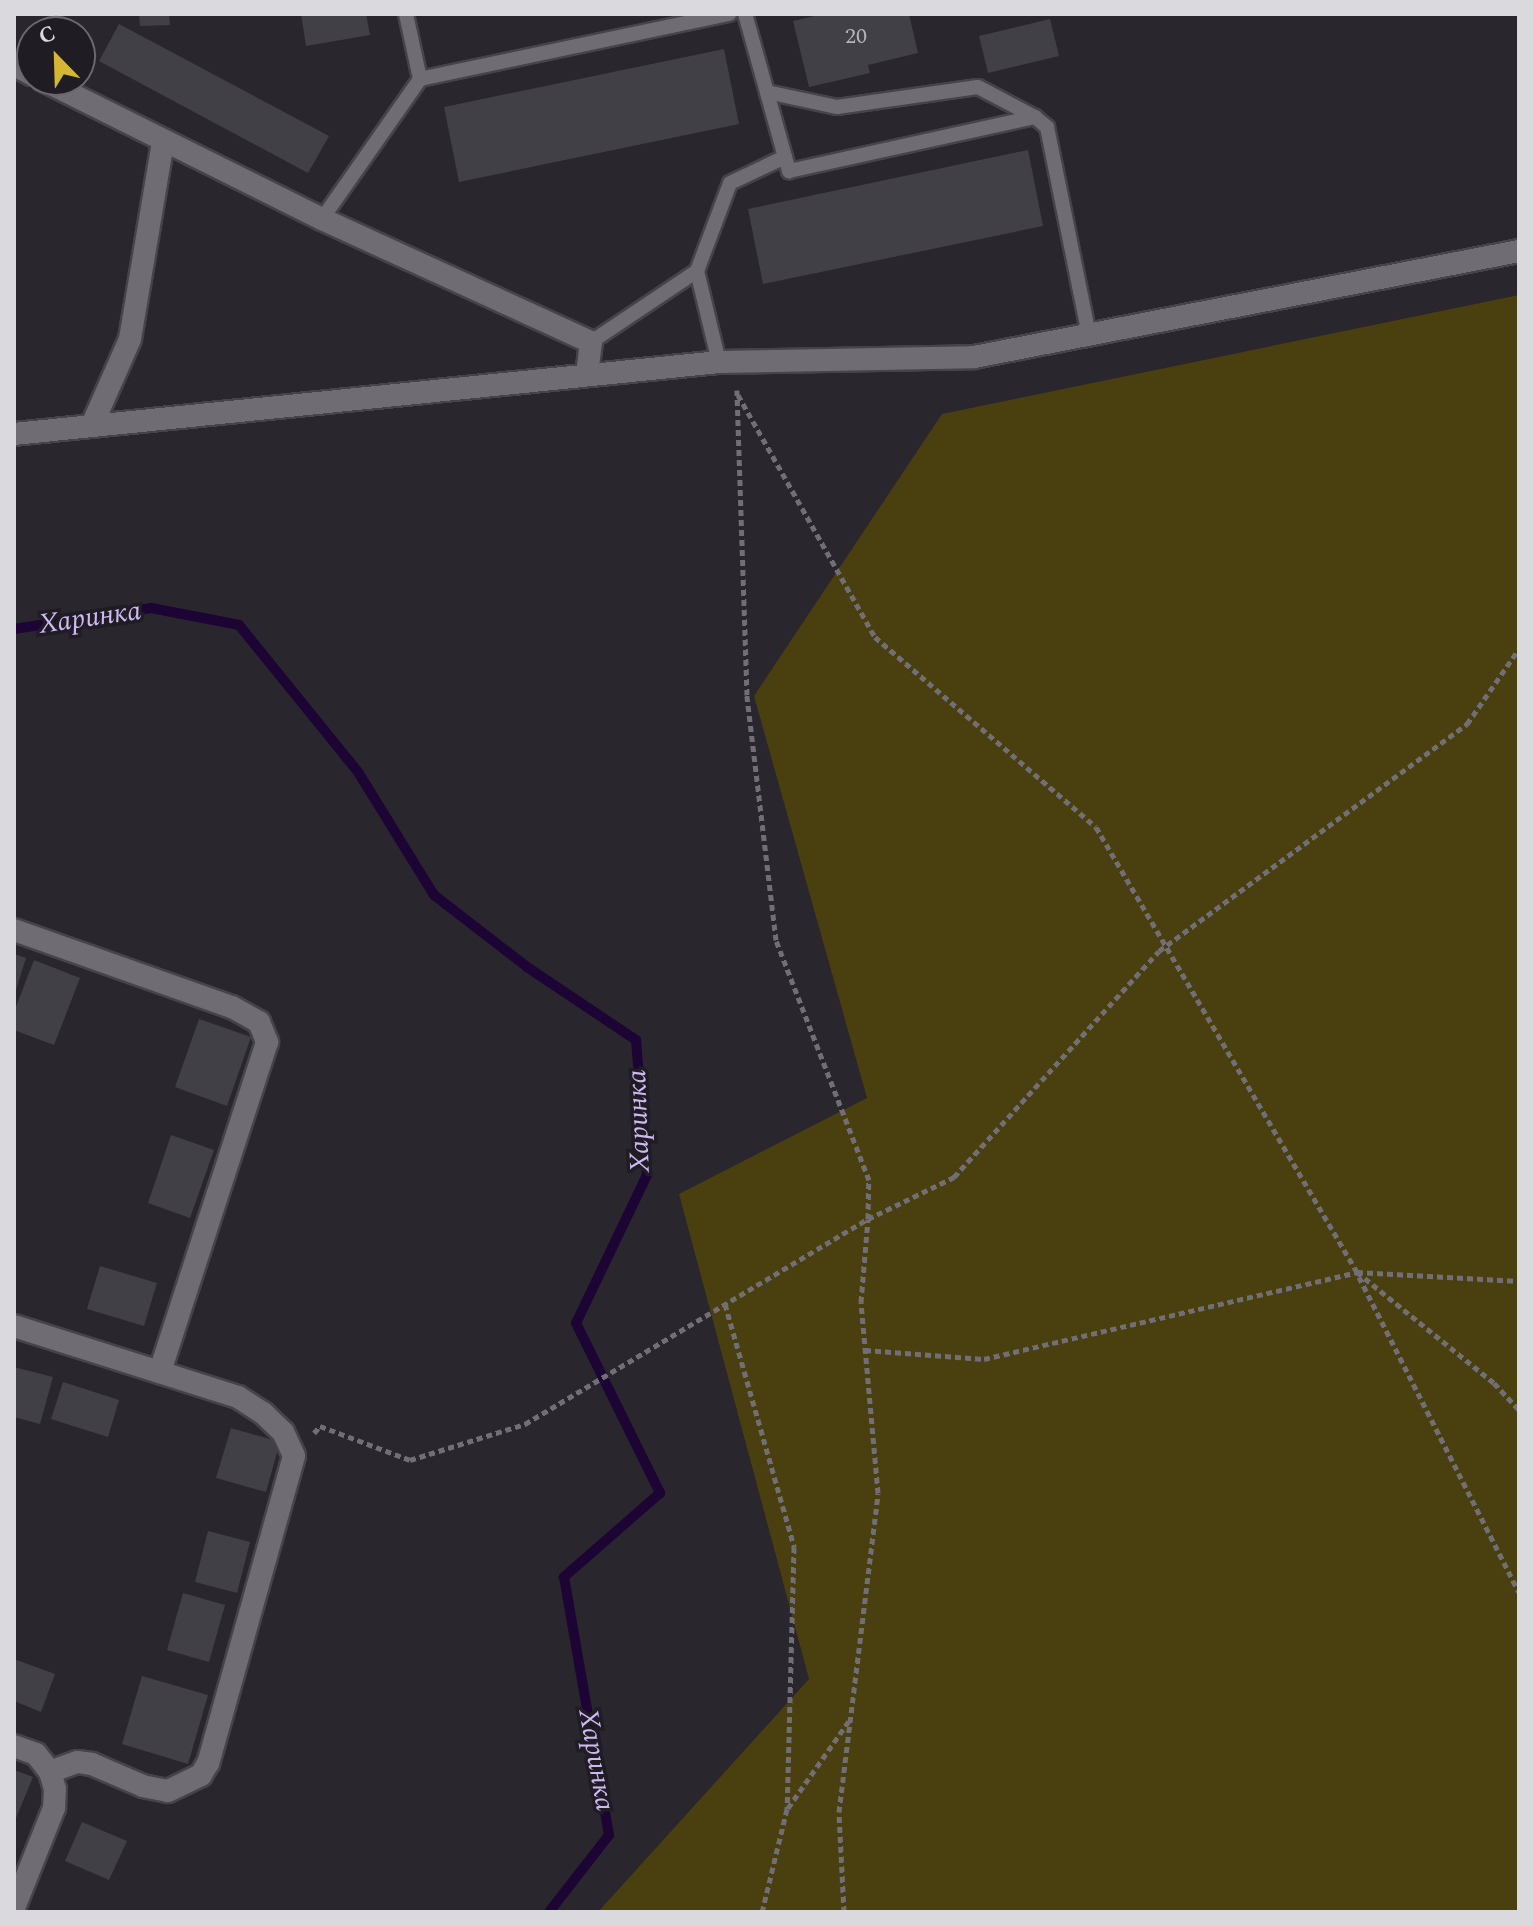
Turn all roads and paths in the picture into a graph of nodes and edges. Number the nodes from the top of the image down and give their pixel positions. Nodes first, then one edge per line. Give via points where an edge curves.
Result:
1 (406, 14) edge
2 (729, 14) edge
3 (745, 14) edge
4 (420, 79) junction
5 (767, 92) junction
6 (74, 96) edge
7 (1035, 117) junction
8 (163, 141) junction
9 (785, 157) junction
10 (322, 219) junction
11 (1519, 251) edge
12 (697, 271) junction
13 (1089, 335) junction
14 (591, 342) junction
15 (727, 361) junction
16 (587, 373) junction
17 (737, 392) junction
18 (93, 423) junction
19 (14, 434) edge
20 (1519, 649) edge
21 (14, 930) edge
22 (1166, 947) junction
23 (868, 1219) junction
24 (1357, 1272) junction
25 (1519, 1281) edge
26 (725, 1304) junction
27 (14, 1326) edge
28 (865, 1350) junction
29 (160, 1372) junction
30 (1519, 1410) edge
31 (294, 1456) junction
32 (1519, 1592) edge
33 (850, 1719) junction
34 (14, 1746) edge
35 (50, 1772) junction
36 (787, 1809) junction
37 (14, 1908) edge
38 (762, 1912) edge
39 (844, 1912) edge

1 - 4 lane
2 - 4 lane
3 - 5 lane
4 - 10 lane
5 - 7 lane via 837,107 978,87
5 - 9 lane
6 - 8 street
7 - 9 lane via 789,171
7 - 13 lane via 1047,127
8 - 10 street
8 - 18 street via 130,339
9 - 12 lane via 730,183
10 - 14 street
11 - 13 street
12 - 14 lane
12 - 15 lane
13 - 15 street via 974,357
14 - 16 street
15 - 16 street
15 - 17 path
16 - 18 street
17 - 22 path via 875,637 1096,827
17 - 23 path via 747,695 776,940 869,1180
18 - 19 street
20 - 22 path via 1467,724
21 - 29 street via 232,1007 259,1022 267,1042
22 - 23 path via 954,1177
22 - 24 path
23 - 26 path
23 - 28 path via 861,1302
24 - 25 path
24 - 28 path via 984,1359
24 - 30 path via 1494,1383
24 - 32 path
26 - 31 path via 525,1424 410,1460 320,1426
26 - 36 path via 794,1547
27 - 29 street
28 - 33 path via 878,1493
29 - 31 street via 250,1405 283,1432
31 - 35 street via 201,1775 168,1791 92,1764 77,1762
33 - 36 path
33 - 39 path via 839,1812
34 - 35 street via 36,1754
35 - 37 street via 54,1808
36 - 38 path

